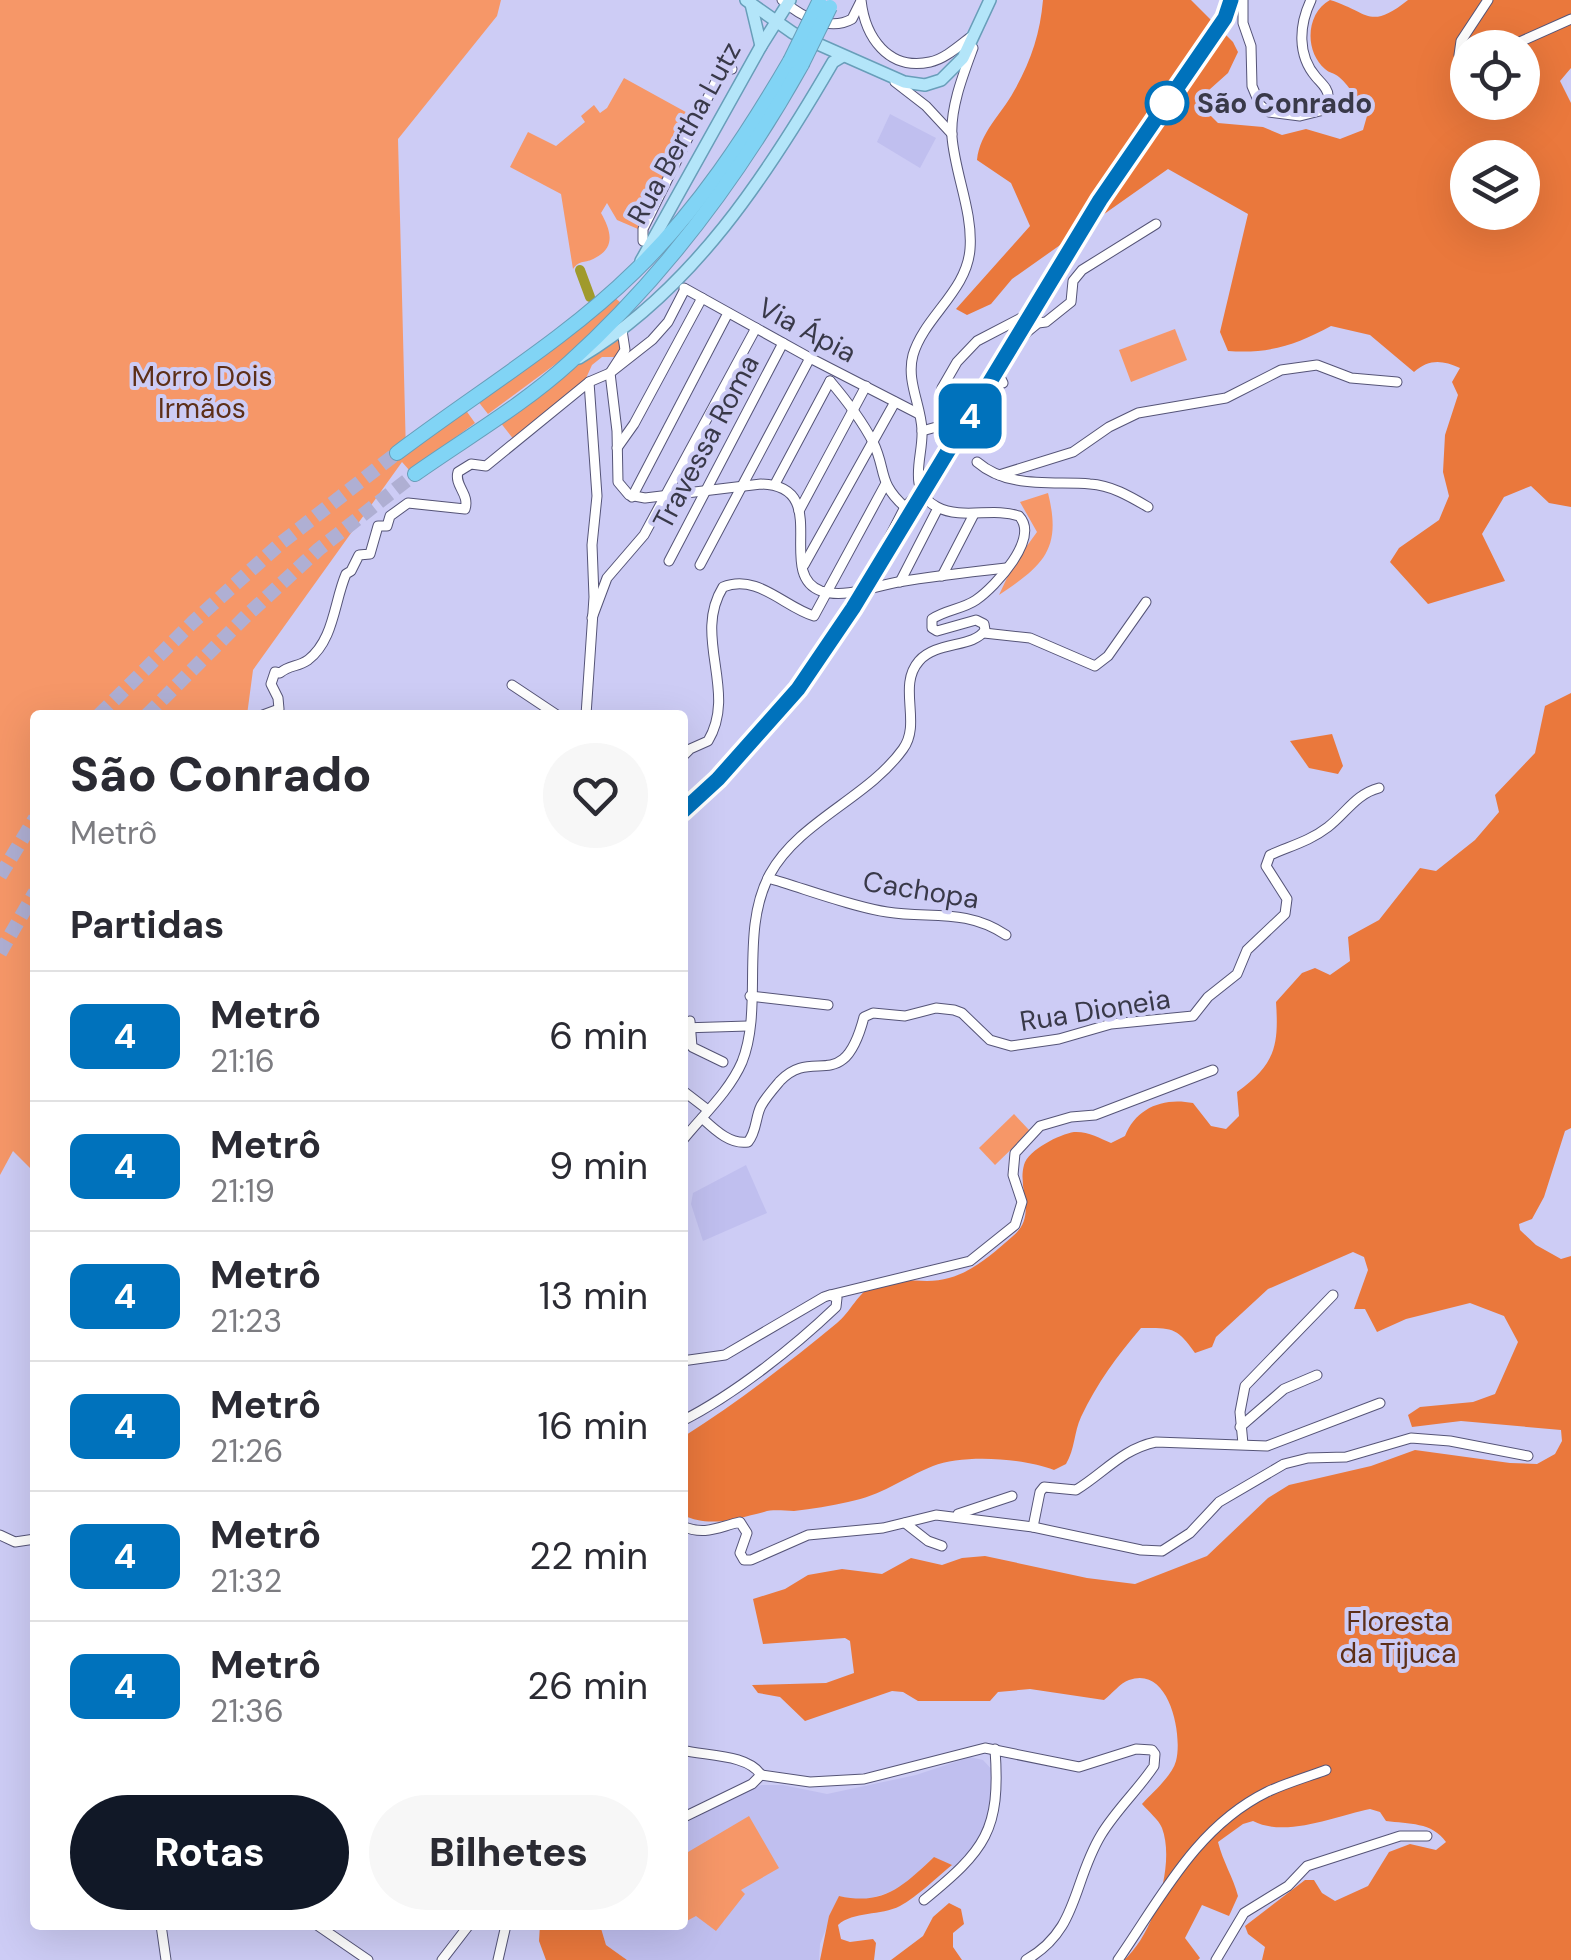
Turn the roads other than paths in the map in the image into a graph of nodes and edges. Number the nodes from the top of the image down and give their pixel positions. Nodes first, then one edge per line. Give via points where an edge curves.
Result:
1 (861, 0) edge
2 (990, 0) edge
3 (1242, 0) edge
4 (1311, 0) edge
5 (1488, 0) edge
6 (749, 1) edge
7 (786, 2) edge
8 (826, 2) edge
9 (1571, 19) edge
10 (776, 22) junction
11 (1468, 30) edge
12 (978, 31) junction
13 (1540, 33) edge
14 (761, 46) junction
15 (843, 56) junction
16 (796, 63) junction
17 (732, 69) dead end
18 (885, 74) junction
19 (952, 134) junction
20 (1156, 224) dead end
21 (642, 240) dead end
22 (637, 270) junction
23 (680, 286) junction
24 (702, 298) junction
25 (728, 313) junction
26 (1038, 322) junction
27 (756, 328) junction
28 (622, 330) junction
29 (783, 343) junction
30 (810, 358) junction
31 (567, 366) junction
32 (610, 373) junction
33 (832, 376) junction
34 (589, 382) junction
35 (1397, 382) dead end
36 (1002, 383) dead end
37 (866, 386) junction
38 (895, 402) junction
39 (854, 409) junction
40 (919, 414) junction
41 (922, 431) junction
42 (873, 443) junction
43 (617, 448) junction
44 (398, 453) tunnel mouth
45 (978, 462) dead end
46 (415, 474) tunnel mouth
47 (999, 475) junction
48 (776, 484) junction
49 (744, 485) junction
50 (885, 485) junction
51 (705, 490) junction
52 (921, 491) junction
53 (666, 496) junction
54 (632, 497) junction
55 (1148, 506) dead end
56 (905, 507) junction
57 (938, 508) junction
58 (799, 511) junction
59 (974, 514) junction
60 (669, 561) dead end
61 (700, 565) dead end
62 (803, 568) junction
63 (1006, 568) junction
64 (942, 576) junction
65 (900, 582) junction
66 (862, 589) junction
67 (826, 592) junction
68 (1146, 602) dead end
69 (592, 618) junction
70 (984, 633) junction
71 (512, 684) dead end
72 (276, 710) edge
73 (550, 710) edge
74 (586, 710) edge
75 (688, 751) edge
76 (1379, 788) dead end
77 (768, 878) junction
78 (1006, 935) dead end
79 (750, 996) junction
80 (828, 1005) dead end
81 (688, 1025) edge
82 (748, 1026) junction
83 (723, 1062) dead end
84 (1214, 1070) dead end
85 (688, 1096) edge
86 (705, 1114) junction
87 (688, 1134) edge
88 (830, 1295) junction
89 (1333, 1295) dead end
90 (688, 1360) edge
91 (1318, 1375) dead end
92 (1380, 1403) dead end
93 (688, 1418) edge
94 (1240, 1427) junction
95 (1243, 1444) junction
96 (1267, 1446) junction
97 (1528, 1456) dead end
98 (1284, 1464) junction
99 (1012, 1496) dead end
100 (952, 1516) junction
101 (905, 1523) junction
102 (1033, 1528) junction
103 (688, 1529) edge
104 (0, 1535) edge
105 (30, 1540) edge
106 (942, 1546) dead end
107 (995, 1750) junction
108 (688, 1751) edge
109 (1326, 1770) dead end
110 (761, 1775) junction
111 (688, 1815) edge
112 (1428, 1836) dead end
113 (924, 1900) dead end
114 (162, 1930) edge
115 (325, 1930) edge
116 (465, 1930) edge
117 (505, 1930) edge
118 (166, 1960) edge
119 (368, 1960) edge
120 (442, 1960) edge
121 (498, 1960) edge
122 (1026, 1960) edge
123 (1118, 1960) edge
124 (1216, 1960) edge

1 - 7 street via 852,19 836,25
1 - 12 street via 873,40 899,60 932,62
2 - 12 main road
3 - 4 street via 1254,96 1269,112 1300,116 1320,111 1328,98 1302,46
5 - 11 street
6 - 10 main road
6 - 14 main road
7 - 10 main road, Rua Bertha Lutz
8 - 16 highway, bridge
9 - 13 street
10 - 14 main road, Rua Bertha Lutz
10 - 15 main road
12 - 18 main road via 941,80 915,85
12 - 19 street
14 - 22 main road, Rua Bertha Lutz
15 - 18 main road
15 - 23 main road
16 - 22 highway
16 - 31 highway via 762,133 715,203
17 - 21 street, Rua Bertha Lutz via 718,78
18 - 19 street
19 - 40 street via 970,253 913,353
20 - 26 street via 1082,270 1071,302
22 - 44 highway
23 - 24 street, Via Ápia
23 - 28 main road
23 - 32 street via 662,330
24 - 25 street, Via Ápia
24 - 43 street
25 - 27 street, Via Ápia
25 - 54 street
26 - 36 street via 996,369
26 - 41 street via 1024,316 972,346 943,384 940,426
27 - 29 street, Via Ápia
27 - 53 street
28 - 31 main road
28 - 32 street via 625,350
29 - 30 street, Via Ápia
29 - 51 street, Travessa Roma
30 - 33 street, Via Ápia
30 - 49 street
31 - 46 highway
32 - 34 street
32 - 43 street
33 - 37 street, Via Ápia
33 - 39 street
33 - 48 street
34 - 69 street via 597,496
34 - 72 street via 486,466 470,464 458,472 465,509 408,503 387,526 378,526 370,554 359,556 346,574 318,649 307,661 275,672
35 - 47 street via 1316,366 1280,370 1226,398 1138,413 1073,452
37 - 38 street, Via Ápia
37 - 39 street
38 - 40 street, Via Ápia
38 - 42 street
39 - 42 street
39 - 58 street
40 - 41 street
41 - 52 street
42 - 50 street
42 - 62 street
43 - 54 street via 618,482
45 - 47 street
47 - 55 street via 1092,484
48 - 49 street
48 - 58 street via 792,495
49 - 51 street
49 - 61 street
50 - 56 street
50 - 67 street
51 - 53 street
51 - 60 street, Travessa Roma
52 - 56 street
52 - 57 street
53 - 54 street
53 - 69 street via 644,536 607,578
56 - 66 street
57 - 59 street
57 - 65 street
58 - 62 street
59 - 63 street via 1014,514 1025,522 1026,537
59 - 64 street
62 - 67 street via 812,586
63 - 64 street
63 - 70 street via 976,599 931,622 940,632 976,620
64 - 65 street
65 - 66 street
66 - 67 street
67 - 75 street via 810,616 753,586 723,587 711,614 720,700 714,729 705,744
68 - 70 street via 1094,666 1030,638
69 - 74 street
70 - 77 street via 920,660 911,678 906,745 802,838
71 - 73 street
76 - 86 street, Rua Dioneia via 1358,798 1328,828 1268,858 1268,873 1287,899 1284,914 1247,950 1233,979 1192,1016 1100,1026 1011,1046 990,1040 954,1010 870,1013 840,1064 795,1070 781,1080 763,1103 748,1142 728,1138
77 - 78 street, Cachopa via 886,912 980,921
77 - 79 street via 755,929
79 - 80 street
79 - 82 street
81 - 82 street
81 - 83 street via 692,1047
82 - 86 street via 740,1065
84 - 88 street via 1095,1116 1040,1126 1015,1153 1013,1175 1022,1202 1015,1225 970,1260
85 - 86 street
86 - 87 street
88 - 90 street via 726,1354
88 - 93 street via 838,1303 828,1315
89 - 94 street via 1245,1386
91 - 94 street via 1284,1389
92 - 96 street
94 - 95 street
95 - 96 street
95 - 102 street via 1139,1446 1076,1490 1044,1486
96 - 98 street
97 - 98 street via 1411,1438
98 - 102 street via 1219,1502 1190,1533 1162,1550
99 - 100 street
100 - 101 street
100 - 102 street
101 - 103 street via 808,1536 751,1560 740,1553 747,1533 740,1522 707,1532
101 - 106 street
104 - 105 street
107 - 110 street via 971,1749 864,1779 810,1782
107 - 113 street via 996,1788 985,1839
107 - 122 street via 1079,1768 1152,1750 1154,1766 1101,1834 1064,1926
108 - 110 street via 744,1763
109 - 123 street via 1266,1793 1208,1835
110 - 111 street
112 - 124 street via 1400,1836 1307,1866 1244,1913
114 - 118 street
115 - 119 street
116 - 120 street
117 - 121 street

